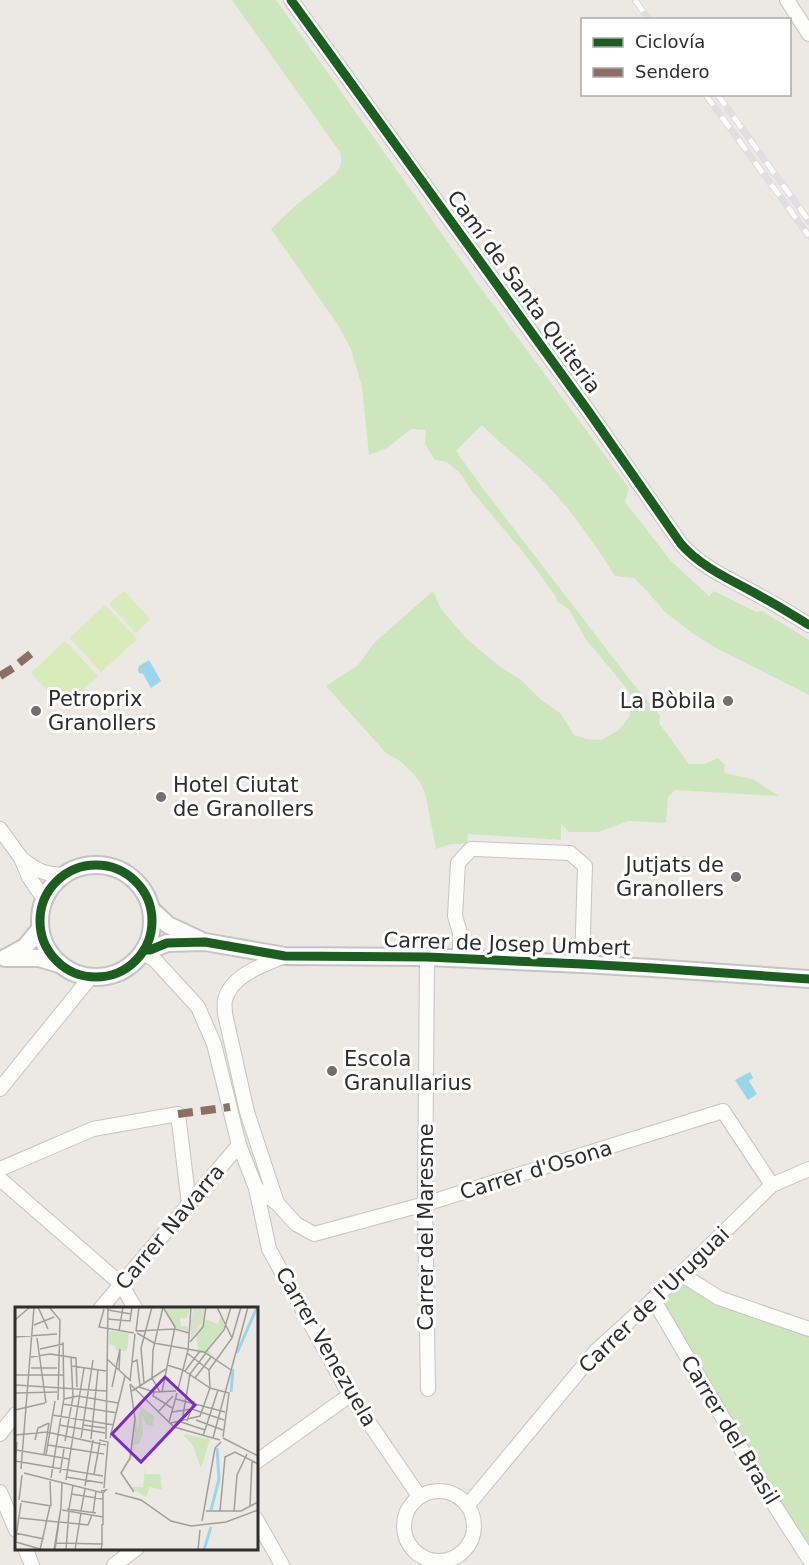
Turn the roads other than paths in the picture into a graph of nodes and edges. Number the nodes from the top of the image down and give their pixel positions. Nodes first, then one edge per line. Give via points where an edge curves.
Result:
1 (291, 0) edge
2 (787, 0) edge
3 (809, 34) edge
4 (809, 625) edge
5 (0, 829) edge
6 (21, 858) junction
7 (65, 875) junction
8 (44, 899) junction
9 (151, 909) junction
10 (40, 929) junction
11 (205, 942) junction
12 (143, 951) junction
13 (285, 956) junction
14 (427, 957) junction
15 (3, 959) edge
16 (460, 959) junction
17 (59, 964) junction
18 (582, 964) junction
19 (89, 979) junction
20 (809, 980) edge
21 (0, 1089) edge
22 (239, 1145) junction
23 (809, 1168) edge
24 (0, 1169) edge
25 (0, 1179) edge
26 (772, 1185) junction
27 (256, 1188) junction
28 (277, 1203) junction
29 (189, 1204) junction
30 (425, 1204) junction
31 (681, 1274) junction
32 (121, 1284) junction
33 (653, 1299) junction
34 (102, 1307) edge
35 (134, 1307) edge
36 (809, 1329) edge
37 (428, 1389) dead end
38 (350, 1395) junction
39 (15, 1415) edge
40 (0, 1434) edge
41 (258, 1461) edge
42 (0, 1492) edge
43 (419, 1496) junction
44 (468, 1505) junction
45 (258, 1523) edge
46 (15, 1528) edge
47 (26, 1550) edge
48 (134, 1550) edge
49 (809, 1559) edge
50 (461, 1560) edge
51 (418, 1561) edge
52 (32, 1565) edge
53 (114, 1565) edge
54 (282, 1565) edge

1 - 4 street, Camí de Santa Quiteria via 681,544 707,566
2 - 3 street
5 - 6 street
6 - 7 street via 36,870
6 - 8 street
7 - 8 street
7 - 9 street via 98,865 117,869 134,880
8 - 10 street
9 - 11 street via 168,925
9 - 12 street via 150,936
10 - 15 street via 25,947
10 - 17 street via 45,946
11 - 12 street via 167,943
11 - 13 street, Carrer de Josep Umbert
12 - 19 street via 114,974
12 - 22 street, Carrer Venezuela via 198,1007 214,1044
13 - 14 street, Carrer de Josep Umbert
13 - 28 street, Carrer de Josep Umbert via 244,975 225,999 247,1112
14 - 16 street, Carrer de Josep Umbert
14 - 30 street, Carrer del Maresme
15 - 17 street via 39,958
16 - 18 street, Carrer de Josep Umbert
16 - 18 street, Carrer de Josep Umbert via 460,933 455,916 458,863 471,849 476,849 570,853 585,866
17 - 19 street
18 - 20 street, Carrer de Josep Umbert
19 - 21 street
22 - 27 street, Carrer Venezuela
22 - 29 street, Carrer Navarra
23 - 26 street, Carrer de l'Uruguai
24 - 29 street via 93,1129 178,1114
25 - 32 street
26 - 30 street, Carrer d'Osona via 723,1112
26 - 31 street, Carrer de l'Uruguai
27 - 28 street
27 - 38 street, Carrer Venezuela via 269,1249
28 - 30 street, Carrer d'Osona via 296,1224 314,1234
29 - 32 street, Carrer Navarra
30 - 37 street, Carrer del Maresme
31 - 33 street, Carrer de l'Uruguai
31 - 36 street via 719,1298
32 - 34 street, Carrer Navarra
32 - 35 street
33 - 44 street, Carrer de l'Uruguai via 597,1351
33 - 49 street, Carrer del Brasil
38 - 41 street
38 - 43 street, Carrer Venezuela
39 - 40 street
42 - 46 street
43 - 44 street via 442,1490 455,1494
43 - 51 street via 404,1520 404,1533
44 - 50 street via 474,1530
45 - 54 street
47 - 52 street
48 - 53 street
50 - 51 street

